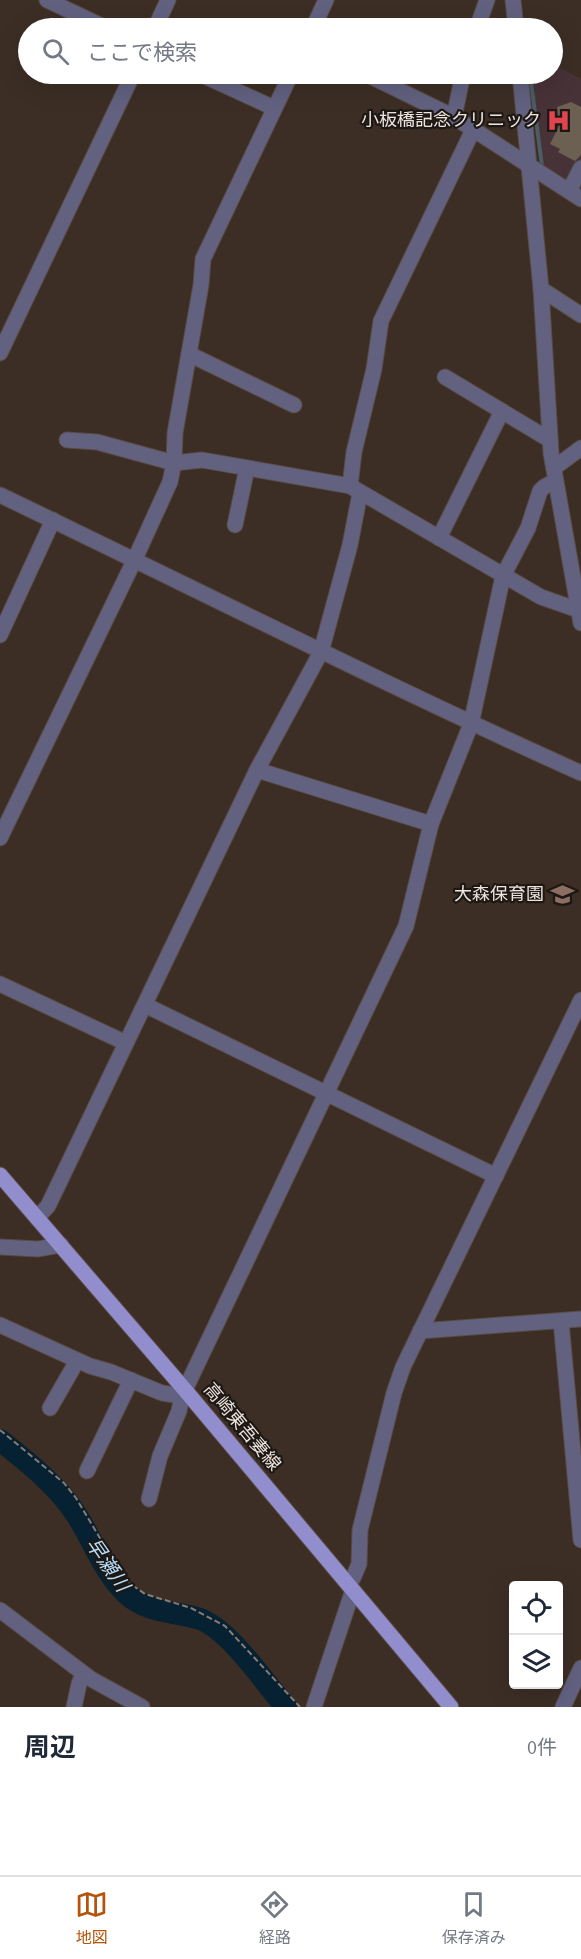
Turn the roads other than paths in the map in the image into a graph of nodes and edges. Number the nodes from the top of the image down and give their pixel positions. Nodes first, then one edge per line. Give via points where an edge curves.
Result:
1 (47, 0) edge
2 (168, 0) edge
3 (326, 0) edge
4 (487, 0) edge
5 (513, 0) edge
6 (85, 18) edge
7 (160, 18) edge
8 (318, 18) edge
9 (481, 18) edge
10 (515, 18) edge
11 (129, 84) edge
12 (222, 84) edge
13 (286, 84) edge
14 (386, 84) edge
15 (461, 84) edge
16 (521, 84) edge
17 (274, 108) junction
18 (454, 117) junction
19 (473, 130) junction
20 (529, 164) junction
21 (581, 168) edge
22 (575, 195) edge
23 (541, 289) junction
24 (581, 315) edge
25 (0, 352) edge
26 (189, 354) junction
27 (445, 376) dead end
28 (294, 405) dead end
29 (502, 411) junction
30 (68, 440) dead end
31 (550, 440) junction
32 (581, 448) edge
33 (174, 463) junction
34 (247, 468) junction
35 (554, 474) junction
36 (355, 489) junction
37 (0, 495) edge
38 (52, 520) junction
39 (235, 525) dead end
40 (439, 538) junction
41 (134, 561) junction
42 (503, 576) junction
43 (580, 615) edge
44 (0, 634) edge
45 (321, 652) junction
46 (471, 724) junction
47 (257, 770) junction
48 (581, 773) edge
49 (431, 824) junction
50 (2, 827) edge
51 (0, 984) edge
52 (581, 1000) edge
53 (145, 1005) junction
54 (126, 1043) junction
55 (326, 1095) junction
56 (0, 1175) edge
57 (496, 1176) junction
58 (37, 1218) junction
59 (61, 1245) junction
60 (0, 1247) edge
61 (581, 1319) edge
62 (561, 1321) junction
63 (0, 1325) edge
64 (420, 1331) junction
65 (77, 1361) junction
66 (131, 1380) junction
67 (183, 1393) junction
68 (50, 1408) dead end
69 (87, 1471) dead end
70 (149, 1499) dead end
71 (581, 1540) edge
72 (351, 1587) junction
73 (0, 1613) edge
74 (581, 1668) edge
75 (83, 1674) junction
76 (74, 1707) edge
77 (142, 1707) edge
78 (314, 1707) edge
79 (451, 1707) edge
80 (563, 1707) edge

1 - 6 street
2 - 7 street
3 - 8 street
4 - 9 street
5 - 10 street
11 - 25 street
12 - 17 street
13 - 17 street
14 - 18 street
15 - 18 street
16 - 20 street
17 - 26 street via 203,259
18 - 19 street
19 - 20 street
19 - 36 street via 381,321 354,452
20 - 22 street
20 - 23 street
21 - 22 street
23 - 24 street
23 - 31 street
26 - 28 street
26 - 33 street via 175,433
27 - 29 street
29 - 31 street
29 - 40 street
30 - 33 street via 97,442
31 - 35 street
32 - 35 street
33 - 34 street via 202,460
33 - 41 street via 170,482
34 - 36 street
34 - 39 street
35 - 42 street via 540,491 528,528
35 - 43 street
36 - 40 street
36 - 45 street via 350,545
37 - 38 street
38 - 41 street
38 - 44 street
40 - 42 street
41 - 45 street
41 - 50 street
42 - 43 street
42 - 46 street
45 - 46 street
45 - 47 street
46 - 48 street
46 - 49 street
47 - 49 street
47 - 53 street
49 - 55 street via 406,926
51 - 54 street
52 - 57 street
53 - 54 street
53 - 55 street
54 - 58 street via 48,1206
55 - 57 street
55 - 67 street
56 - 58 main road, 高崎東吾妻線
57 - 64 street
58 - 59 main road, 高崎東吾妻線
59 - 60 street via 38,1249
59 - 67 main road, 高崎東吾妻線
61 - 62 street
62 - 64 street
62 - 71 street
63 - 65 street
64 - 72 street via 394,1393 360,1530 359,1564
65 - 66 street
65 - 68 street
66 - 67 street via 162,1393
66 - 69 street
67 - 70 street
67 - 72 main road, 高崎東吾妻線
72 - 78 street
72 - 79 main road, 高崎東吾妻線
73 - 75 street
74 - 80 street
75 - 76 street
75 - 77 street

